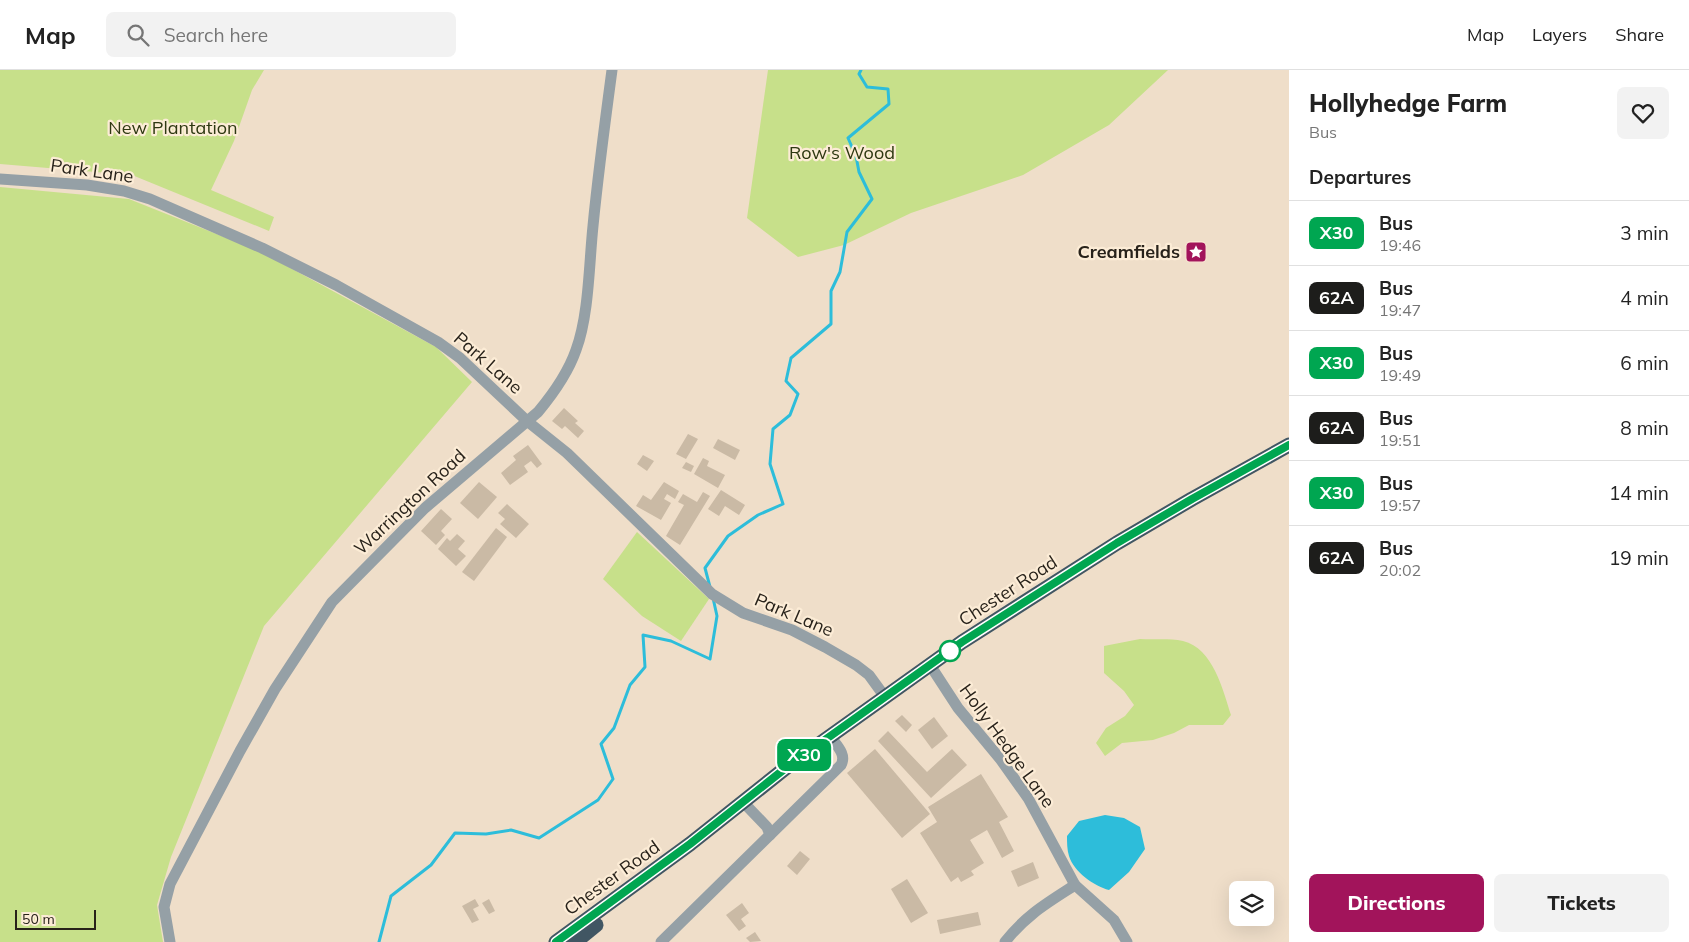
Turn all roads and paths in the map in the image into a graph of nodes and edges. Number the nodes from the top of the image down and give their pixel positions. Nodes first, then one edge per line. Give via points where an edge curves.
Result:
1 (612, 70) edge
2 (0, 179) edge
3 (527, 421) junction
4 (1289, 445) edge
5 (930, 665) junction
6 (885, 697) junction
7 (830, 736) junction
8 (744, 803) junction
9 (770, 835) junction
10 (690, 844) junction
11 (1075, 884) junction
12 (170, 942) edge
13 (556, 942) edge
14 (575, 942) edge
15 (661, 942) edge
16 (1005, 942) edge
17 (1127, 942) edge

1 - 3 street, Warrington Road via 580,338 566,371 538,412
2 - 3 street, Park Lane via 124,191 182,212 262,248 438,342 460,358
3 - 6 street, Park Lane via 567,453 712,594 743,613 792,630 825,646 869,675
3 - 12 street, Warrington Road via 425,508 332,602 275,689 170,884 164,908
4 - 5 highway, Chester Road via 1117,543
5 - 6 highway, Chester Road
5 - 11 street, Holly Hedge Lane via 958,708 1028,798
6 - 7 highway, Chester Road
7 - 8 highway, Chester Road
7 - 9 street via 844,758 841,765
8 - 9 street via 767,827
8 - 10 highway, Chester Road
9 - 15 street
10 - 13 highway, Chester Road
10 - 14 highway, Chester Road
11 - 16 street via 1033,912
11 - 17 street, Holly Hedge Lane via 1114,920

